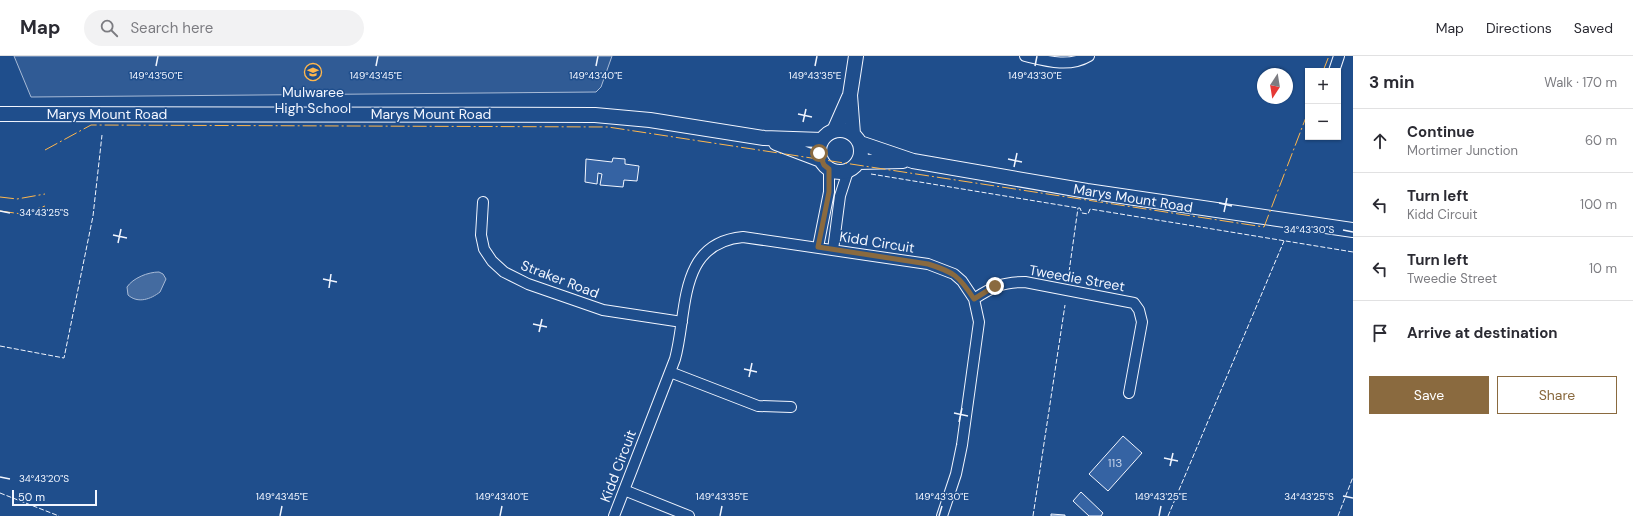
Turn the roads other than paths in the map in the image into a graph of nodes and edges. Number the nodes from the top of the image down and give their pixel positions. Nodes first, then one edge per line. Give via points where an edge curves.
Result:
1 (856, 56) edge
2 (1025, 56) edge
3 (1089, 56) edge
4 (1340, 56) edge
5 (1335, 68) edge
6 (850, 95) junction
7 (0, 114) edge
8 (834, 130) junction
9 (764, 138) junction
10 (857, 138) junction
11 (822, 140) junction
12 (913, 161) junction
13 (825, 164) junction
14 (853, 166) junction
15 (483, 202) dead end
16 (1353, 230) edge
17 (818, 247) junction
18 (833, 250) junction
19 (974, 299) junction
20 (682, 322) junction
21 (670, 372) junction
22 (1129, 393) dead end
23 (791, 407) dead end
24 (624, 490) junction
25 (614, 516) edge
26 (689, 516) edge
27 (942, 516) edge

1 - 6 street
2 - 3 street via 1055,63 1071,62
4 - 5 street
6 - 8 street
6 - 10 street
7 - 9 street, Marys Mount Road via 595,115 650,120
8 - 10 street via 847,131
8 - 11 street
9 - 11 street, Marys Mount Road
9 - 13 street, Marys Mount Road
10 - 12 street, Marys Mount Road
10 - 14 street via 861,156
11 - 13 street via 819,146
12 - 14 street, Marys Mount Road
12 - 16 street, Marys Mount Road via 1087,191
13 - 14 street via 842,172
13 - 17 street via 829,192
14 - 18 street via 840,196
15 - 20 street, Straker Road via 484,249 504,272 528,284 603,310
17 - 18 street, Kidd Circuit
17 - 20 street, Kidd Circuit via 743,237 713,246 703,255 692,272
18 - 19 street, Kidd Circuit via 941,268 962,281
19 - 22 street, Tweedie Street via 999,285 1025,282 1134,303 1142,322
19 - 27 street, Kidd Circuit via 979,322 962,445 956,474
20 - 21 street, Kidd Circuit via 680,343
21 - 23 street via 758,406
21 - 24 street, Kidd Circuit
24 - 25 street, Kidd Circuit
24 - 26 street

